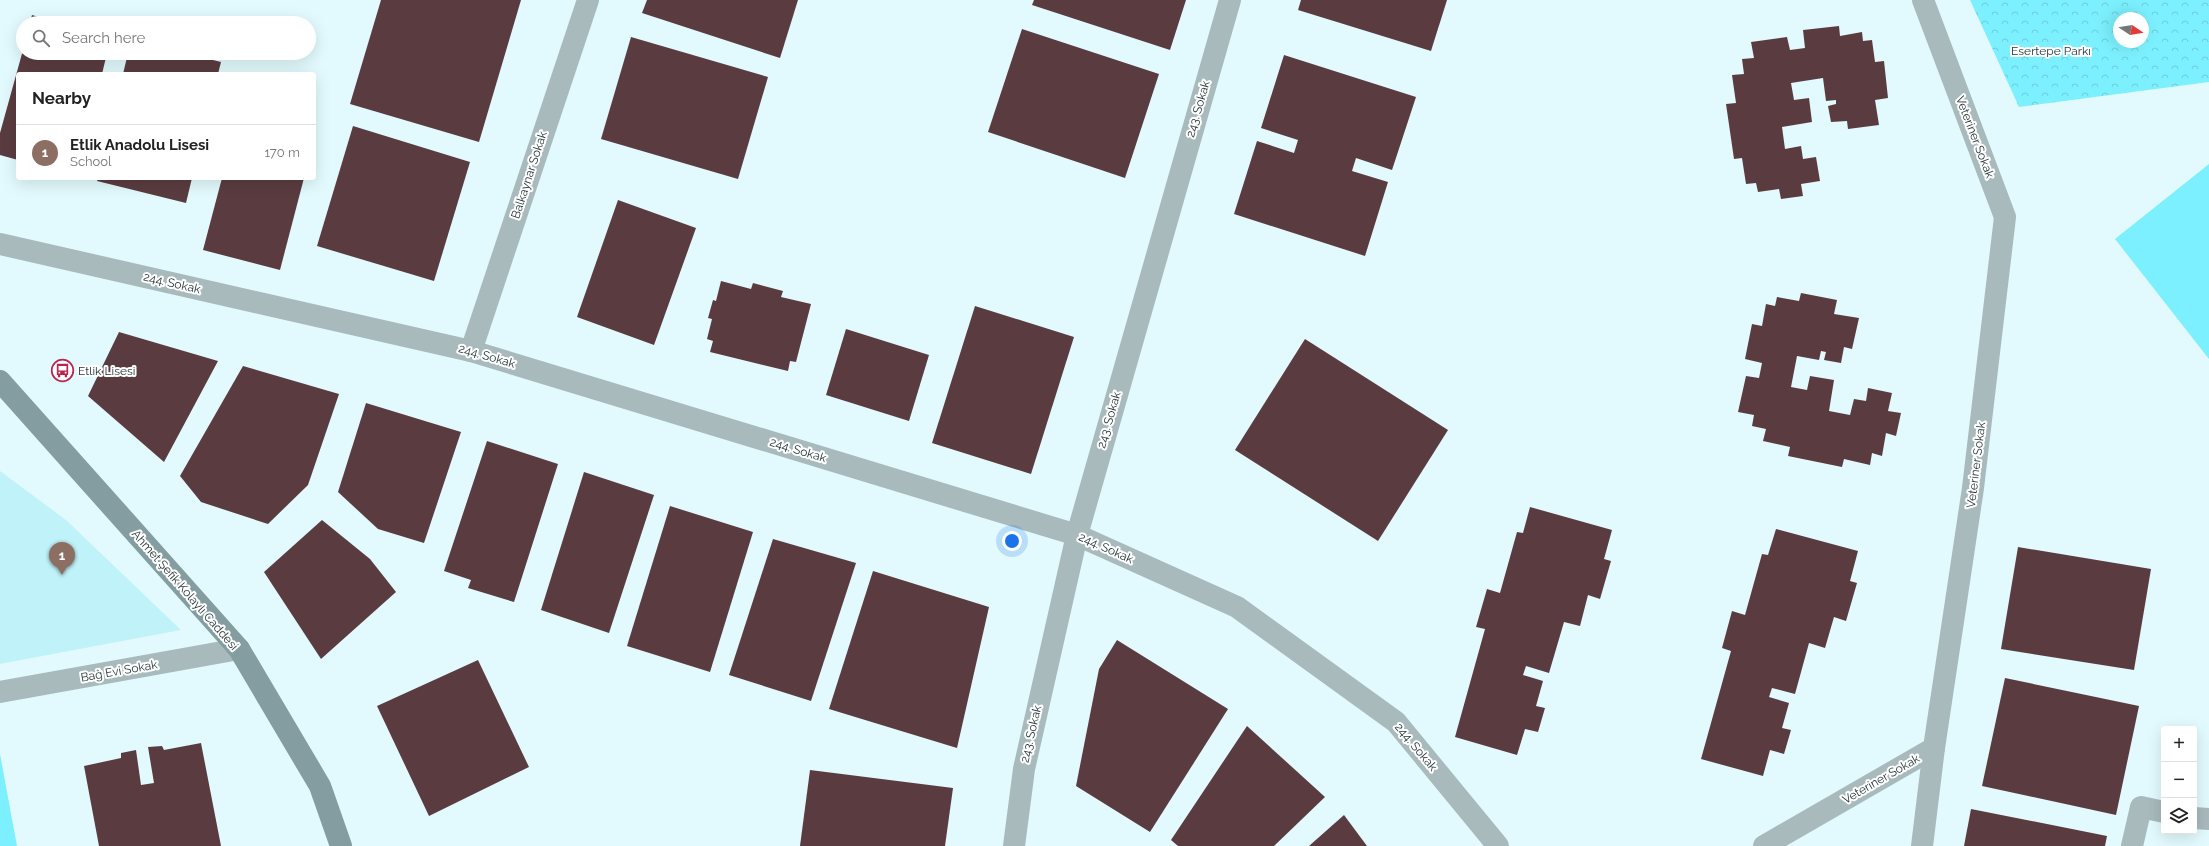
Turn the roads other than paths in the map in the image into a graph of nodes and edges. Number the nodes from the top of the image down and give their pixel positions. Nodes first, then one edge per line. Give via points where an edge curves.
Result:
1 (588, 0) edge
2 (1230, 0) edge
3 (1923, 0) edge
4 (0, 244) edge
5 (471, 351) junction
6 (0, 381) edge
7 (1076, 535) junction
8 (238, 649) junction
9 (0, 692) edge
10 (1934, 748) junction
11 (2161, 811) edge
12 (2197, 818) edge
13 (2209, 819) edge
14 (341, 846) edge
15 (1014, 846) edge
16 (1498, 846) edge
17 (1764, 846) edge
18 (1922, 846) edge
19 (2132, 846) edge

1 - 5 street, Balkaynar Sokak
2 - 7 street, 243. Sokak
3 - 10 street, Veteriner Sokak via 2006,217 1973,488
4 - 5 street, 244. Sokak
5 - 7 street, 244. Sokak
6 - 8 main road, Ahmet Şefik Kolaylı Caddesi
7 - 15 street, 243. Sokak via 1024,769
7 - 16 street, 244. Sokak via 1237,608 1396,722
8 - 9 street, Bağ Evi Sokak
8 - 14 main road, Ahmet Şefik Kolaylı Caddesi via 320,786
10 - 17 street, Veteriner Sokak
10 - 18 street
11 - 19 street via 2141,807
12 - 13 street

